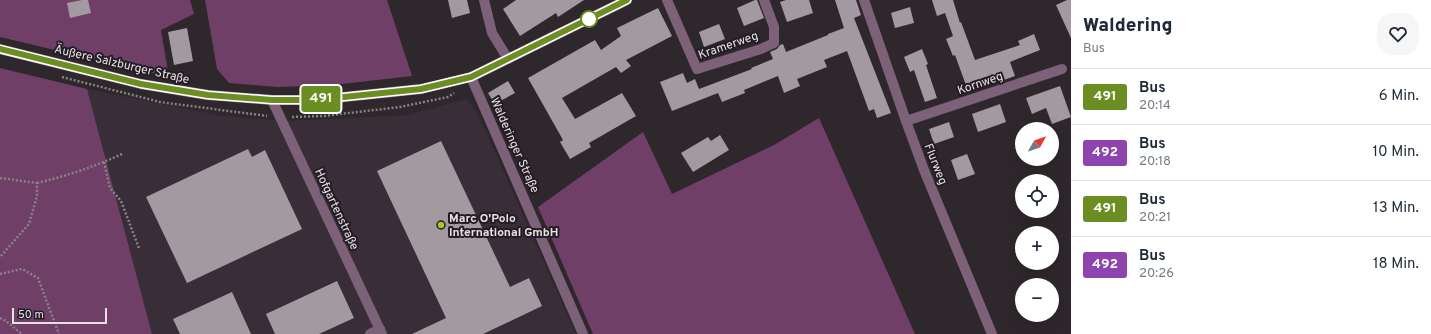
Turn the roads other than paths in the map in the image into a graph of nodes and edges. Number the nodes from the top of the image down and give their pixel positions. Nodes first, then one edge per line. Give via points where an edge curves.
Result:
1 (484, 0) edge
2 (627, 0) edge
3 (667, 0) edge
4 (764, 0) edge
5 (864, 0) edge
6 (0, 49) edge
7 (508, 59) junction
8 (1062, 69) dead end
9 (471, 77) junction
10 (272, 100) junction
11 (906, 121) junction
12 (377, 332) edge
13 (583, 334) edge
14 (992, 334) edge

1 - 7 street via 492,33
2 - 7 main road, Äußere Salzburger Straße
3 - 4 street, Kramerweg via 697,70 774,43 774,27
5 - 11 street, Flurweg
6 - 10 main road, Äußere Salzburger Straße via 141,84 208,95
7 - 9 main road, Äußere Salzburger Straße
8 - 11 street, Kornweg
9 - 10 main road, Äußere Salzburger Straße via 421,89 315,100
9 - 13 street, Walderinger Straße
10 - 12 street, Hofgartenstraße
11 - 14 street, Flurweg

